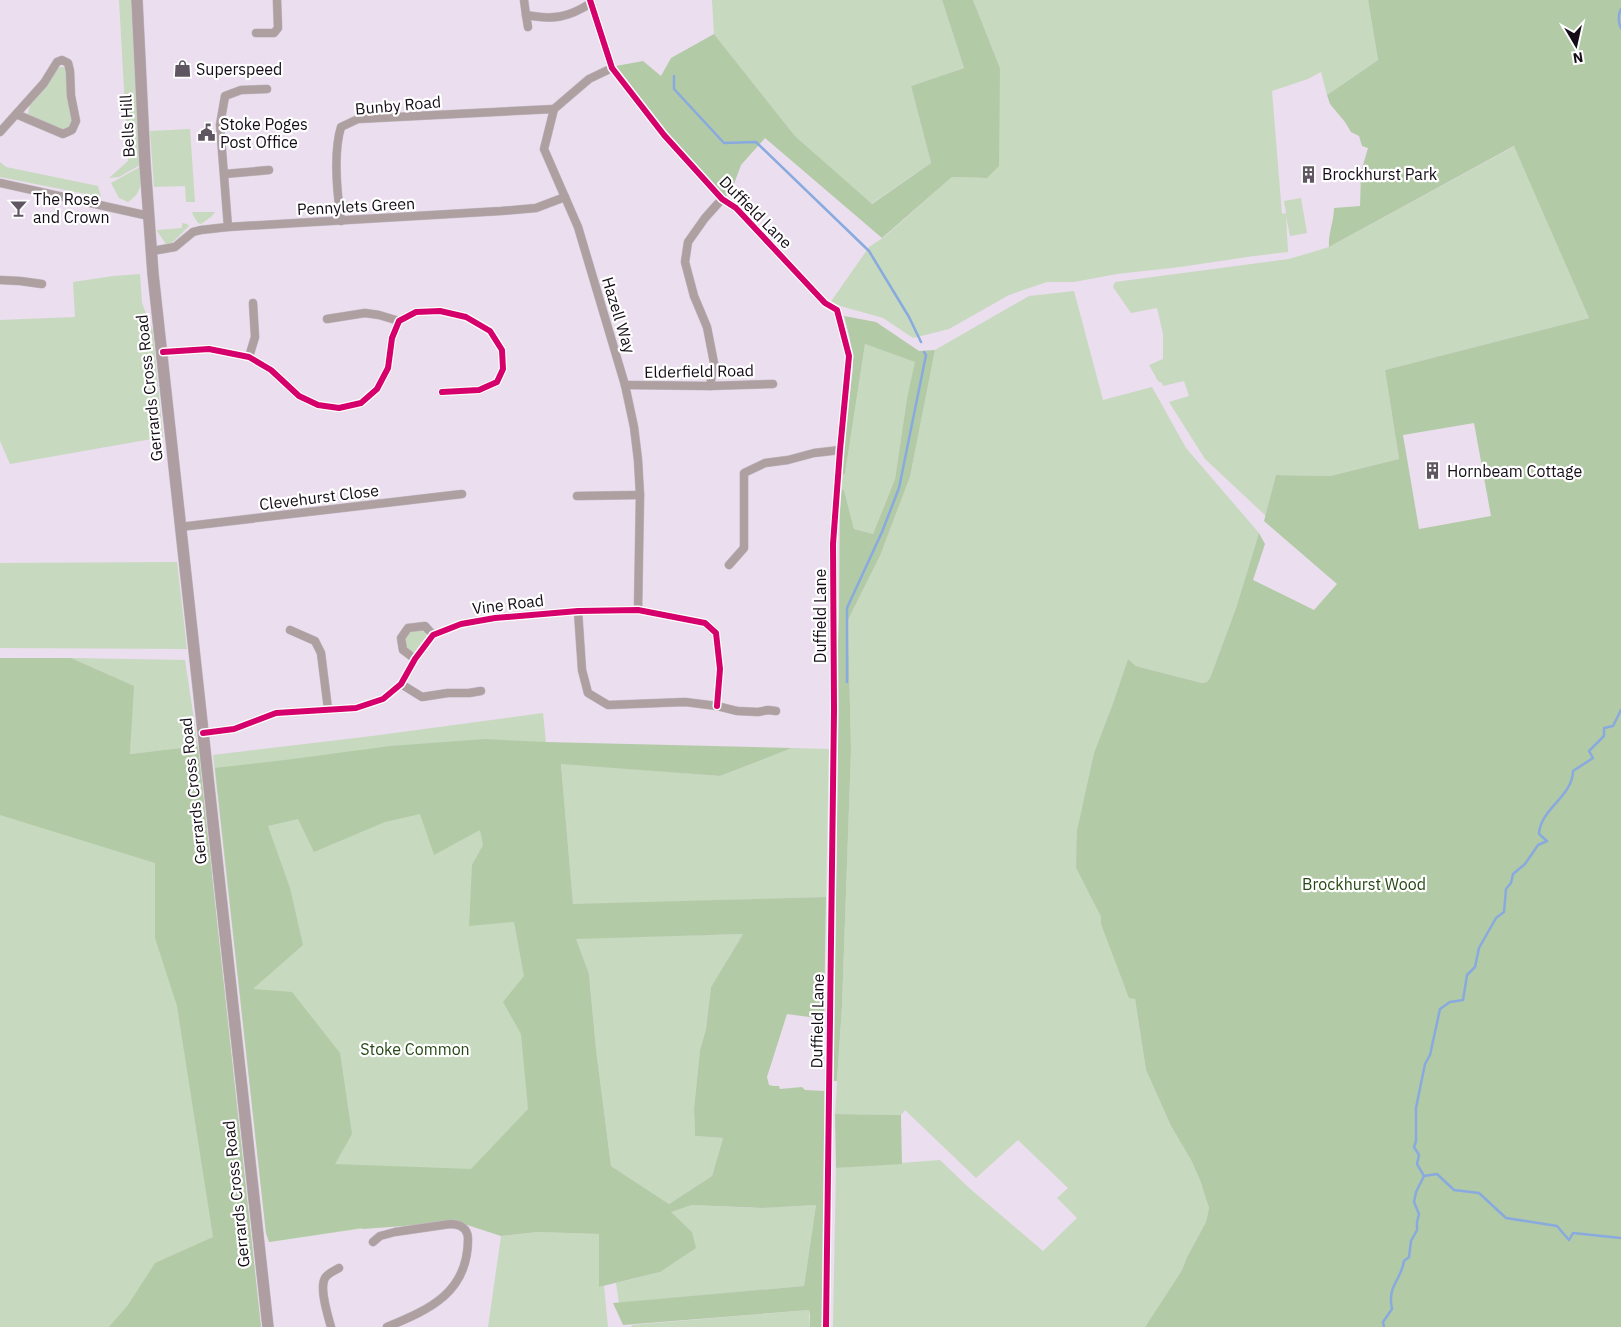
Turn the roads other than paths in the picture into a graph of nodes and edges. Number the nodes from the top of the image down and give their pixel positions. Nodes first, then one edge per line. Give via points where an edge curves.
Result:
1 (136, 0) edge
2 (278, 0) edge
3 (524, 0) edge
4 (590, 2) edge
5 (526, 15) junction
6 (528, 27) dead end
7 (256, 34) dead end
8 (612, 68) junction
9 (267, 89) dead end
10 (554, 109) junction
11 (16, 114) junction
12 (0, 132) edge
13 (269, 170) dead end
14 (224, 174) junction
15 (0, 183) edge
16 (565, 197) junction
17 (722, 199) junction
18 (149, 216) junction
19 (341, 221) junction
20 (228, 227) junction
21 (152, 251) junction
22 (0, 280) edge
23 (42, 284) dead end
24 (253, 303) dead end
25 (326, 319) dead end
26 (400, 321) junction
27 (163, 352) junction
28 (249, 357) junction
29 (773, 384) dead end
30 (625, 386) junction
31 (710, 386) junction
32 (442, 392) dead end
33 (840, 450) junction
34 (462, 494) dead end
35 (640, 495) junction
36 (577, 496) dead end
37 (180, 527) junction
38 (729, 565) dead end
39 (638, 610) junction
40 (578, 611) junction
41 (290, 630) dead end
42 (433, 635) junction
43 (415, 659) junction
44 (401, 684) junction
45 (481, 690) dead end
46 (717, 706) junction
47 (328, 709) junction
48 (776, 711) dead end
49 (203, 734) junction
50 (373, 1242) dead end
51 (339, 1268) dead end
52 (268, 1327) edge
53 (331, 1327) edge
54 (388, 1327) edge
55 (826, 1327) edge

1 - 18 main road, Bells Hill
2 - 7 street via 278,28 274,33
3 - 5 street
4 - 5 street via 563,17
4 - 8 street, Duffield Lane
5 - 6 street
8 - 10 street via 589,79
8 - 17 street, Duffield Lane via 664,135
9 - 14 street via 241,90 224,96 220,125
10 - 16 street, Hazell Way via 544,149
10 - 19 street, Bunby Road via 358,119 341,127 337,141
11 - 11 street via 44,83 57,62 68,63 76,122 72,130 63,134
11 - 12 street
13 - 14 street
14 - 20 street
15 - 18 street
16 - 19 street, Pennylets Green via 536,208
16 - 30 street, Hazell Way via 578,227
17 - 31 street via 688,242 685,262 707,327 714,363
17 - 33 street, Duffield Lane via 736,208 825,303 837,310 849,356
18 - 21 main road, Bells Hill
19 - 20 street, Pennylets Green
20 - 21 street, Pennylets Green via 193,232 175,247
21 - 27 main road, Gerrards Cross Road
22 - 23 street
24 - 28 street via 255,337
25 - 26 street via 365,313
26 - 28 street via 392,338 388,368 378,388 361,403 339,408 318,405 299,396 271,370
26 - 32 street via 416,312 440,311 466,317 490,331 502,350 503,369 496,382 479,390
27 - 28 street via 208,349
27 - 37 main road, Gerrards Cross Road
29 - 31 street, Elderfield Road
30 - 31 street, Elderfield Road
30 - 35 street, Hazell Way via 635,436
33 - 38 street via 765,463 744,473 744,548
33 - 55 street, Duffield Lane via 833,544
34 - 37 street, Clevehurst Close
35 - 36 street
35 - 39 street, Hazell Way
37 - 49 main road, Gerrards Cross Road
39 - 40 street, Vine Road
39 - 46 street, Vine Road via 706,623 716,633 720,669
40 - 42 street, Vine Road via 495,618 461,624
40 - 46 street via 582,670 588,693 608,705 684,702
41 - 47 street via 314,641 321,653
42 - 43 street
42 - 43 street via 425,626 408,628 401,638 403,650
43 - 44 street
44 - 45 street via 422,697
44 - 47 street via 383,699 356,708
46 - 48 street via 737,711
47 - 49 street via 276,713 234,729
49 - 52 main road, Gerrards Cross Road
50 - 54 street via 380,1236 395,1232 450,1224 465,1228 468,1236 465,1267 449,1292 416,1314
51 - 53 street via 328,1274 323,1284

